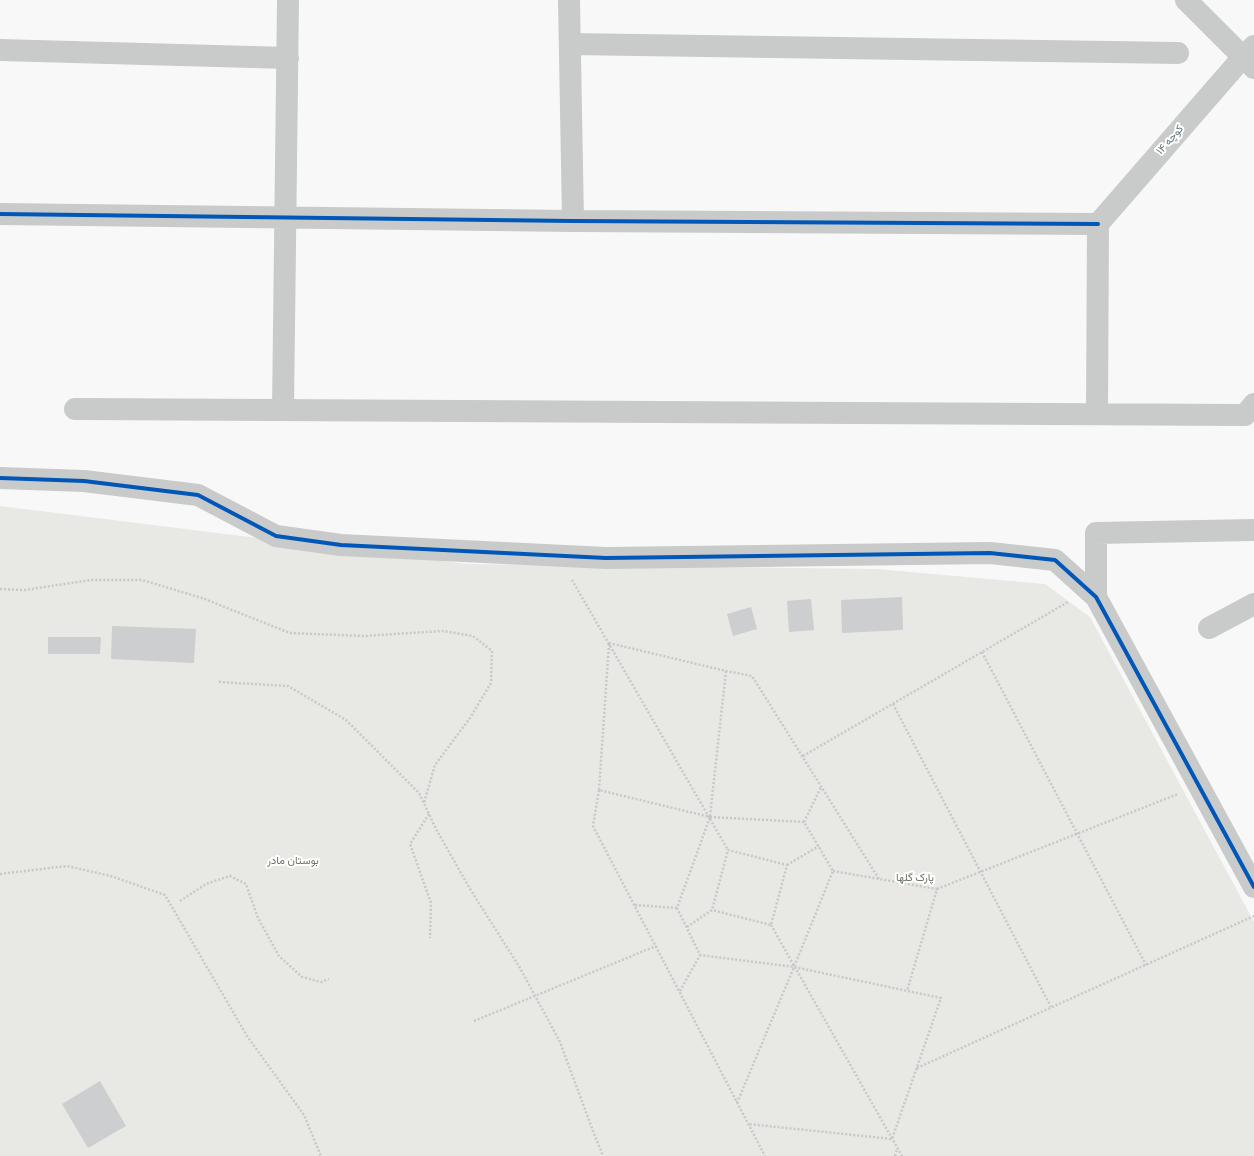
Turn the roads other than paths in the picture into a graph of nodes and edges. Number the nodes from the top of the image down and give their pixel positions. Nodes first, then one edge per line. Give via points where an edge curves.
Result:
1 (288, 0) edge
2 (569, 0) edge
3 (1186, 0) edge
4 (570, 44) junction
5 (0, 50) edge
6 (1178, 53) dead end
7 (1250, 57) edge
8 (288, 58) junction
9 (0, 214) edge
10 (286, 217) junction
11 (573, 220) junction
12 (1098, 224) junction
13 (1254, 404) edge
14 (75, 409) dead end
15 (283, 409) junction
16 (1097, 414) junction
17 (0, 478) edge
18 (1254, 530) edge
19 (1092, 594) junction
20 (1254, 604) edge
21 (1209, 628) dead end
22 (1254, 887) edge

1 - 8 street
2 - 4 street
3 - 7 street
4 - 6 street
4 - 11 street
5 - 8 street
7 - 12 street, کوچه ۱۴
8 - 10 street
9 - 10 street
10 - 11 street
10 - 15 street
11 - 12 street
12 - 16 street
13 - 16 street via 1245,415
14 - 15 street
15 - 16 street
17 - 19 street via 84,481 198,495 276,536 341,545 606,558 990,553 1055,560
18 - 19 street via 1096,533
19 - 22 street
20 - 21 street

